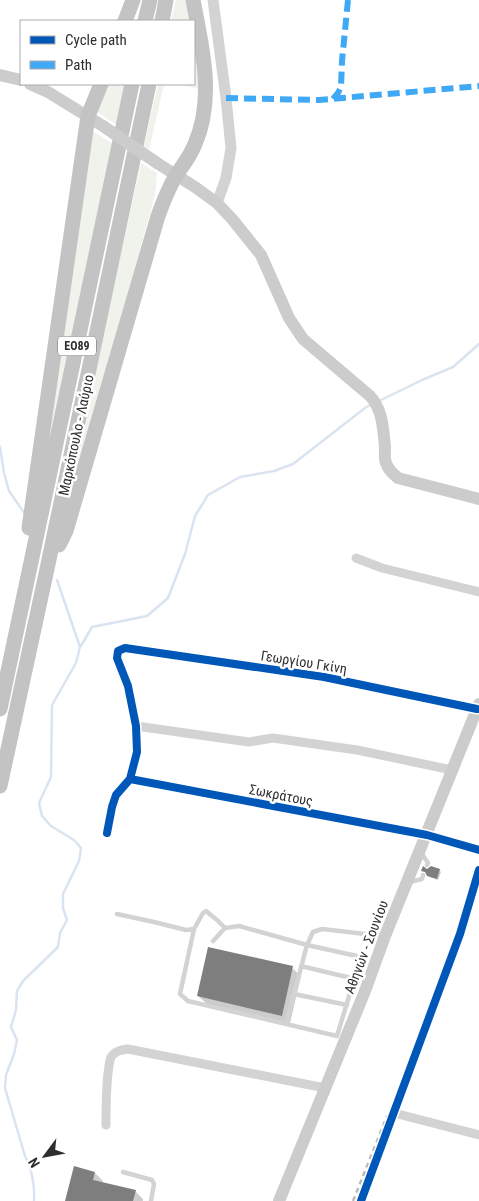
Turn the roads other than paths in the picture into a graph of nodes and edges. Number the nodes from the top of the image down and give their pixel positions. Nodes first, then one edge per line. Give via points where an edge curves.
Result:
1 (133, 0) edge
2 (150, 0) edge
3 (166, 0) edge
4 (193, 0) edge
5 (213, 0) edge
6 (125, 20) edge
7 (145, 20) edge
8 (162, 20) edge
9 (0, 75) edge
10 (20, 80) edge
11 (32, 85) edge
12 (101, 85) edge
13 (132, 85) edge
14 (149, 85) edge
15 (88, 116) junction
16 (176, 175) junction
17 (217, 203) junction
18 (479, 499) edge
19 (356, 558) dead end
20 (48, 569) junction
21 (479, 592) edge
22 (22, 607) junction
23 (478, 706) edge
24 (0, 709) edge
25 (136, 726) junction
26 (452, 770) junction
27 (130, 779) junction
28 (0, 786) edge
29 (107, 833) dead end
30 (427, 835) junction
31 (479, 850) edge
32 (420, 851) junction
33 (427, 865) dead end
34 (479, 870) edge
35 (424, 875) dead end
36 (406, 884) junction
37 (117, 914) dead end
38 (225, 928) junction
39 (194, 929) junction
40 (385, 936) junction
41 (213, 941) dead end
42 (307, 945) junction
43 (301, 966) junction
44 (355, 979) junction
45 (351, 991) junction
46 (365, 991) junction
47 (294, 994) junction
48 (347, 1005) junction
49 (348, 1017) junction
50 (286, 1024) junction
51 (325, 1088) junction
52 (394, 1113) junction
53 (106, 1126) dead end
54 (479, 1135) edge
55 (123, 1172) dead end
56 (151, 1201) edge
57 (279, 1201) edge
58 (361, 1201) edge

1 - 6 highway
2 - 7 highway
3 - 8 highway
4 - 16 highway via 203,50 206,102 202,128
5 - 17 street via 231,148 226,178
9 - 10 main road
11 - 15 main road
12 - 15 highway
13 - 22 highway, Μαρκόπουλο - Λαύριο / ΕΟ89
14 - 20 highway, Μαρκόπουλο - Λαύριο / ΕΟ89
15 - 16 main road, bridge
15 - 22 highway via 20,588
16 - 17 main road
16 - 20 highway via 158,216 66,531
17 - 18 main road via 261,255 289,318 303,339 376,403 385,462 392,473 398,478
19 - 21 street via 382,568
20 - 28 highway, Μαρκόπουλο - Λαύριο / ΕΟ89
22 - 24 highway, Μαρκόπουλο - Λαύριο / ΕΟ89
23 - 25 street, Γεωργίου Γκίνη via 324,677 125,648 118,651 117,658 128,686
23 - 26 main road, Αθηνών - Σουνίου
25 - 26 street via 249,742 273,738 357,750
25 - 27 street via 137,752
26 - 30 main road, Αθηνών - Σουνίου
27 - 29 street via 116,795
27 - 30 street, Σωκράτους
30 - 31 street, Σωκράτους
30 - 32 main road, Αθηνών - Σουνίου
32 - 33 lane
32 - 36 main road, Αθηνών - Σουνίου
34 - 52 street via 460,934
35 - 36 lane via 422,880
36 - 40 main road, Αθηνών - Σουνίου
37 - 39 lane via 186,930
38 - 39 lane via 206,912
38 - 41 lane
38 - 42 lane via 239,926
39 - 50 lane via 180,994 188,1001
40 - 42 lane via 322,929 313,932
40 - 46 main road, Αθηνών - Σουνίου
42 - 43 lane
42 - 44 lane via 356,956 360,960
43 - 44 lane
43 - 47 lane
44 - 45 lane
45 - 46 lane
45 - 48 lane
46 - 49 main road, Αθηνών - Σουνίου
47 - 48 lane
47 - 50 lane
48 - 49 lane
49 - 50 lane via 337,1036
49 - 51 main road, Αθηνών - Σουνίου
51 - 53 street via 122,1050 115,1052 109,1064
51 - 57 main road, Αθηνών - Σουνίου
52 - 54 street
52 - 58 street
55 - 56 lane via 154,1182

